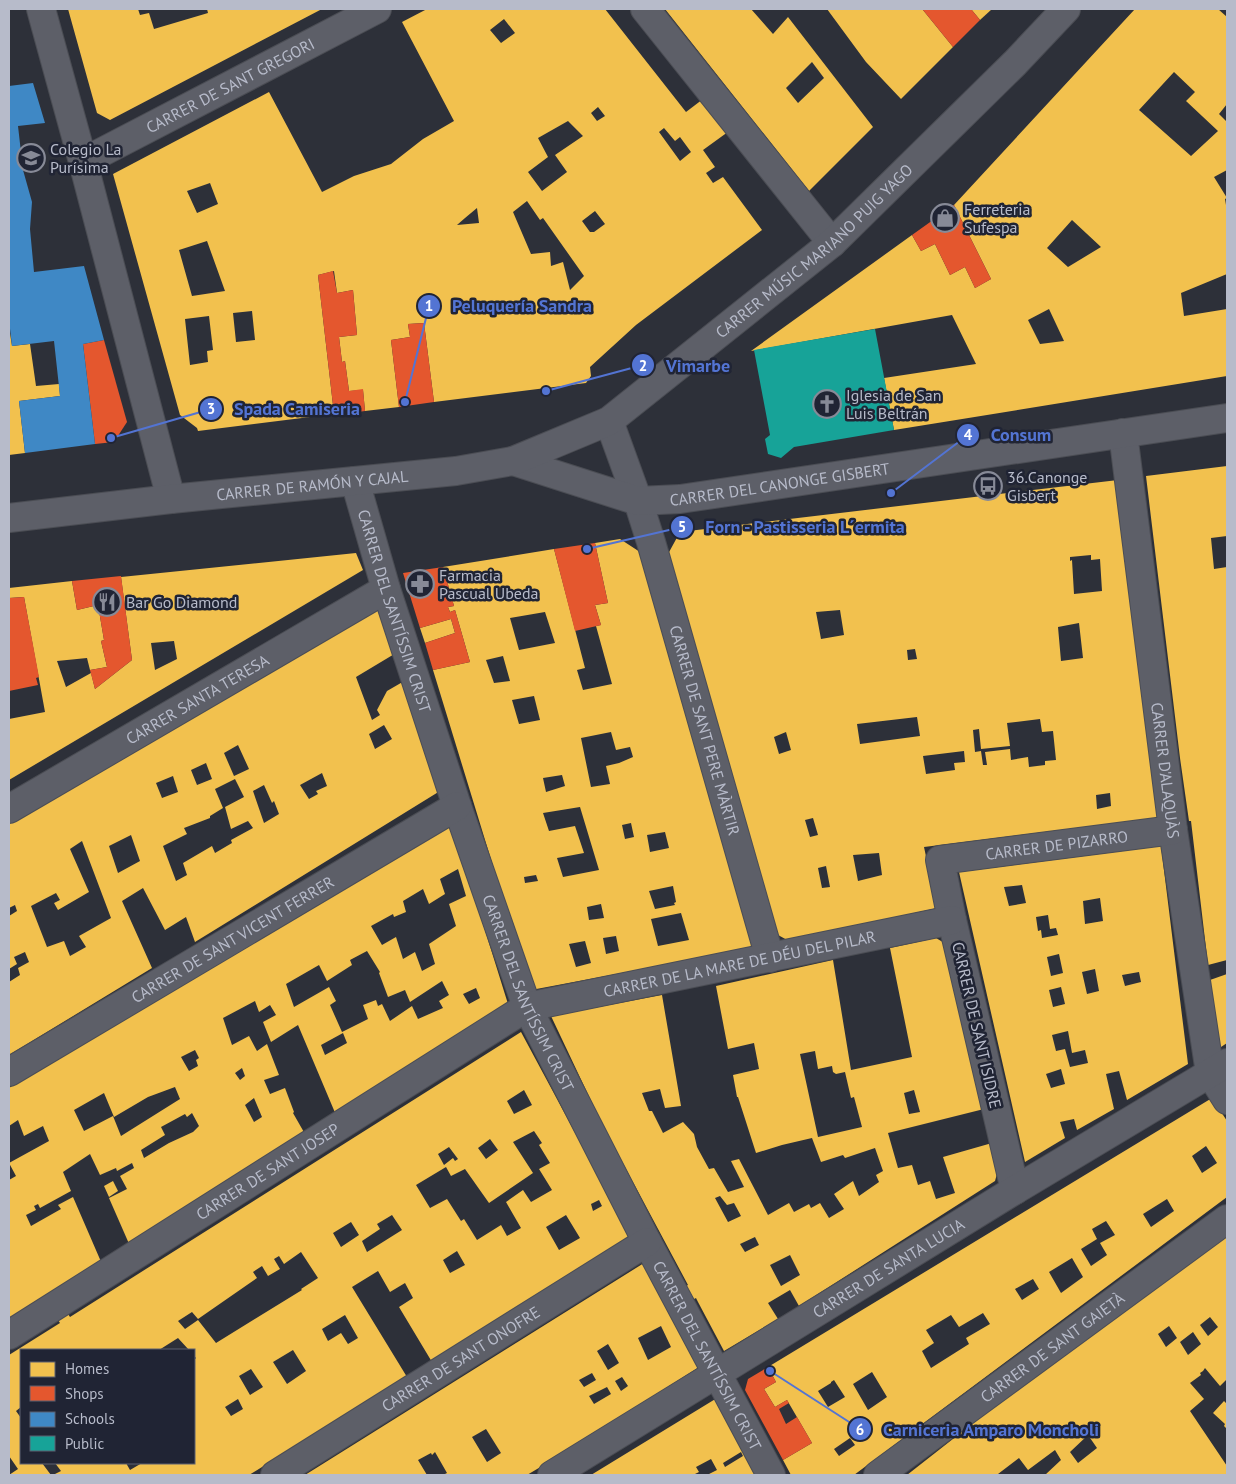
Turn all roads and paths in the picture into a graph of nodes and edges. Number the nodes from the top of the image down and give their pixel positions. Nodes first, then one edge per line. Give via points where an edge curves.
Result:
1 (41, 9) edge
2 (377, 9) edge
3 (645, 9) edge
4 (1066, 9) edge
5 (83, 162) junction
6 (832, 242) junction
7 (1227, 418) edge
8 (609, 421) junction
9 (1123, 434) junction
10 (513, 461) junction
11 (355, 481) junction
12 (171, 499) junction
13 (638, 501) junction
14 (9, 518) edge
15 (386, 589) junction
16 (457, 806) junction
17 (9, 809) edge
18 (1173, 830) junction
19 (940, 860) joint
20 (952, 920) junction
21 (770, 958) junction
22 (526, 1007) junction
23 (1218, 1068) edge
24 (9, 1072) edge
25 (1227, 1100) edge
26 (1015, 1190) junction
27 (1227, 1219) edge
28 (647, 1242) junction
29 (9, 1335) edge
30 (718, 1374) junction
31 (275, 1475) edge
32 (552, 1475) edge
33 (771, 1475) edge
34 (878, 1475) edge

1 - 5 street
2 - 5 street, CARRER DE SANT GREGORI
3 - 6 street
4 - 6 street, CARRER MÚSIC MARIANO PUIG YAGO
5 - 12 street
6 - 8 street, CARRER MÚSIC MARIANO PUIG YAGO
7 - 9 street, CARRER DEL CANONGE GISBERT
8 - 10 street, CARRER DE RAMÓN Y CAJAL
8 - 13 street
9 - 13 street, CARRER DEL CANONGE GISBERT via 699,496
9 - 18 street, CARRER D'ALAQUÀS
10 - 11 street, CARRER DE RAMÓN Y CAJAL via 456,471
10 - 13 street, CARRER DEL CANONGE GISBERT
11 - 12 street, CARRER DE RAMÓN Y CAJAL
11 - 15 street, CARRER DEL SANTÍSSIM CRIST
12 - 14 street, CARRER DE RAMÓN Y CAJAL
13 - 21 street, CARRER DE SANT PERE MÀRTIR
15 - 16 street, CARRER DEL SANTÍSSIM CRIST
15 - 17 street, CARRER SANTA TERESA
16 - 22 street, CARRER DEL SANTÍSSIM CRIST
16 - 24 street, CARRER DE SANT VICENT FERRER
18 - 19 street, CARRER DE PIZARRO
18 - 23 street, CARRER D'ALAQUÀS
19 - 20 street, CARRER DE SANT ISIDRE
20 - 21 street, CARRER DE LA MARE DE DÉU DEL PILAR
20 - 26 street, CARRER DE SANT ISIDRE
21 - 22 street, CARRER DE LA MARE DE DÉU DEL PILAR
22 - 28 street, CARRER DEL SANTÍSSIM CRIST
22 - 29 street, CARRER DE SANT JOSEP
23 - 25 street, CARRER D'ALAQUÀS
23 - 26 street, CARRER DE SANTA LUCIA
26 - 30 street, CARRER DE SANTA LUCIA
27 - 34 street, CARRER DE SANT GAIETÀ
28 - 30 street, CARRER DEL SANTÍSSIM CRIST
28 - 31 street, CARRER DE SANT ONOFRE
30 - 32 street, CARRER DE SANTA LUCIA
30 - 33 street, CARRER DEL SANTÍSSIM CRIST

